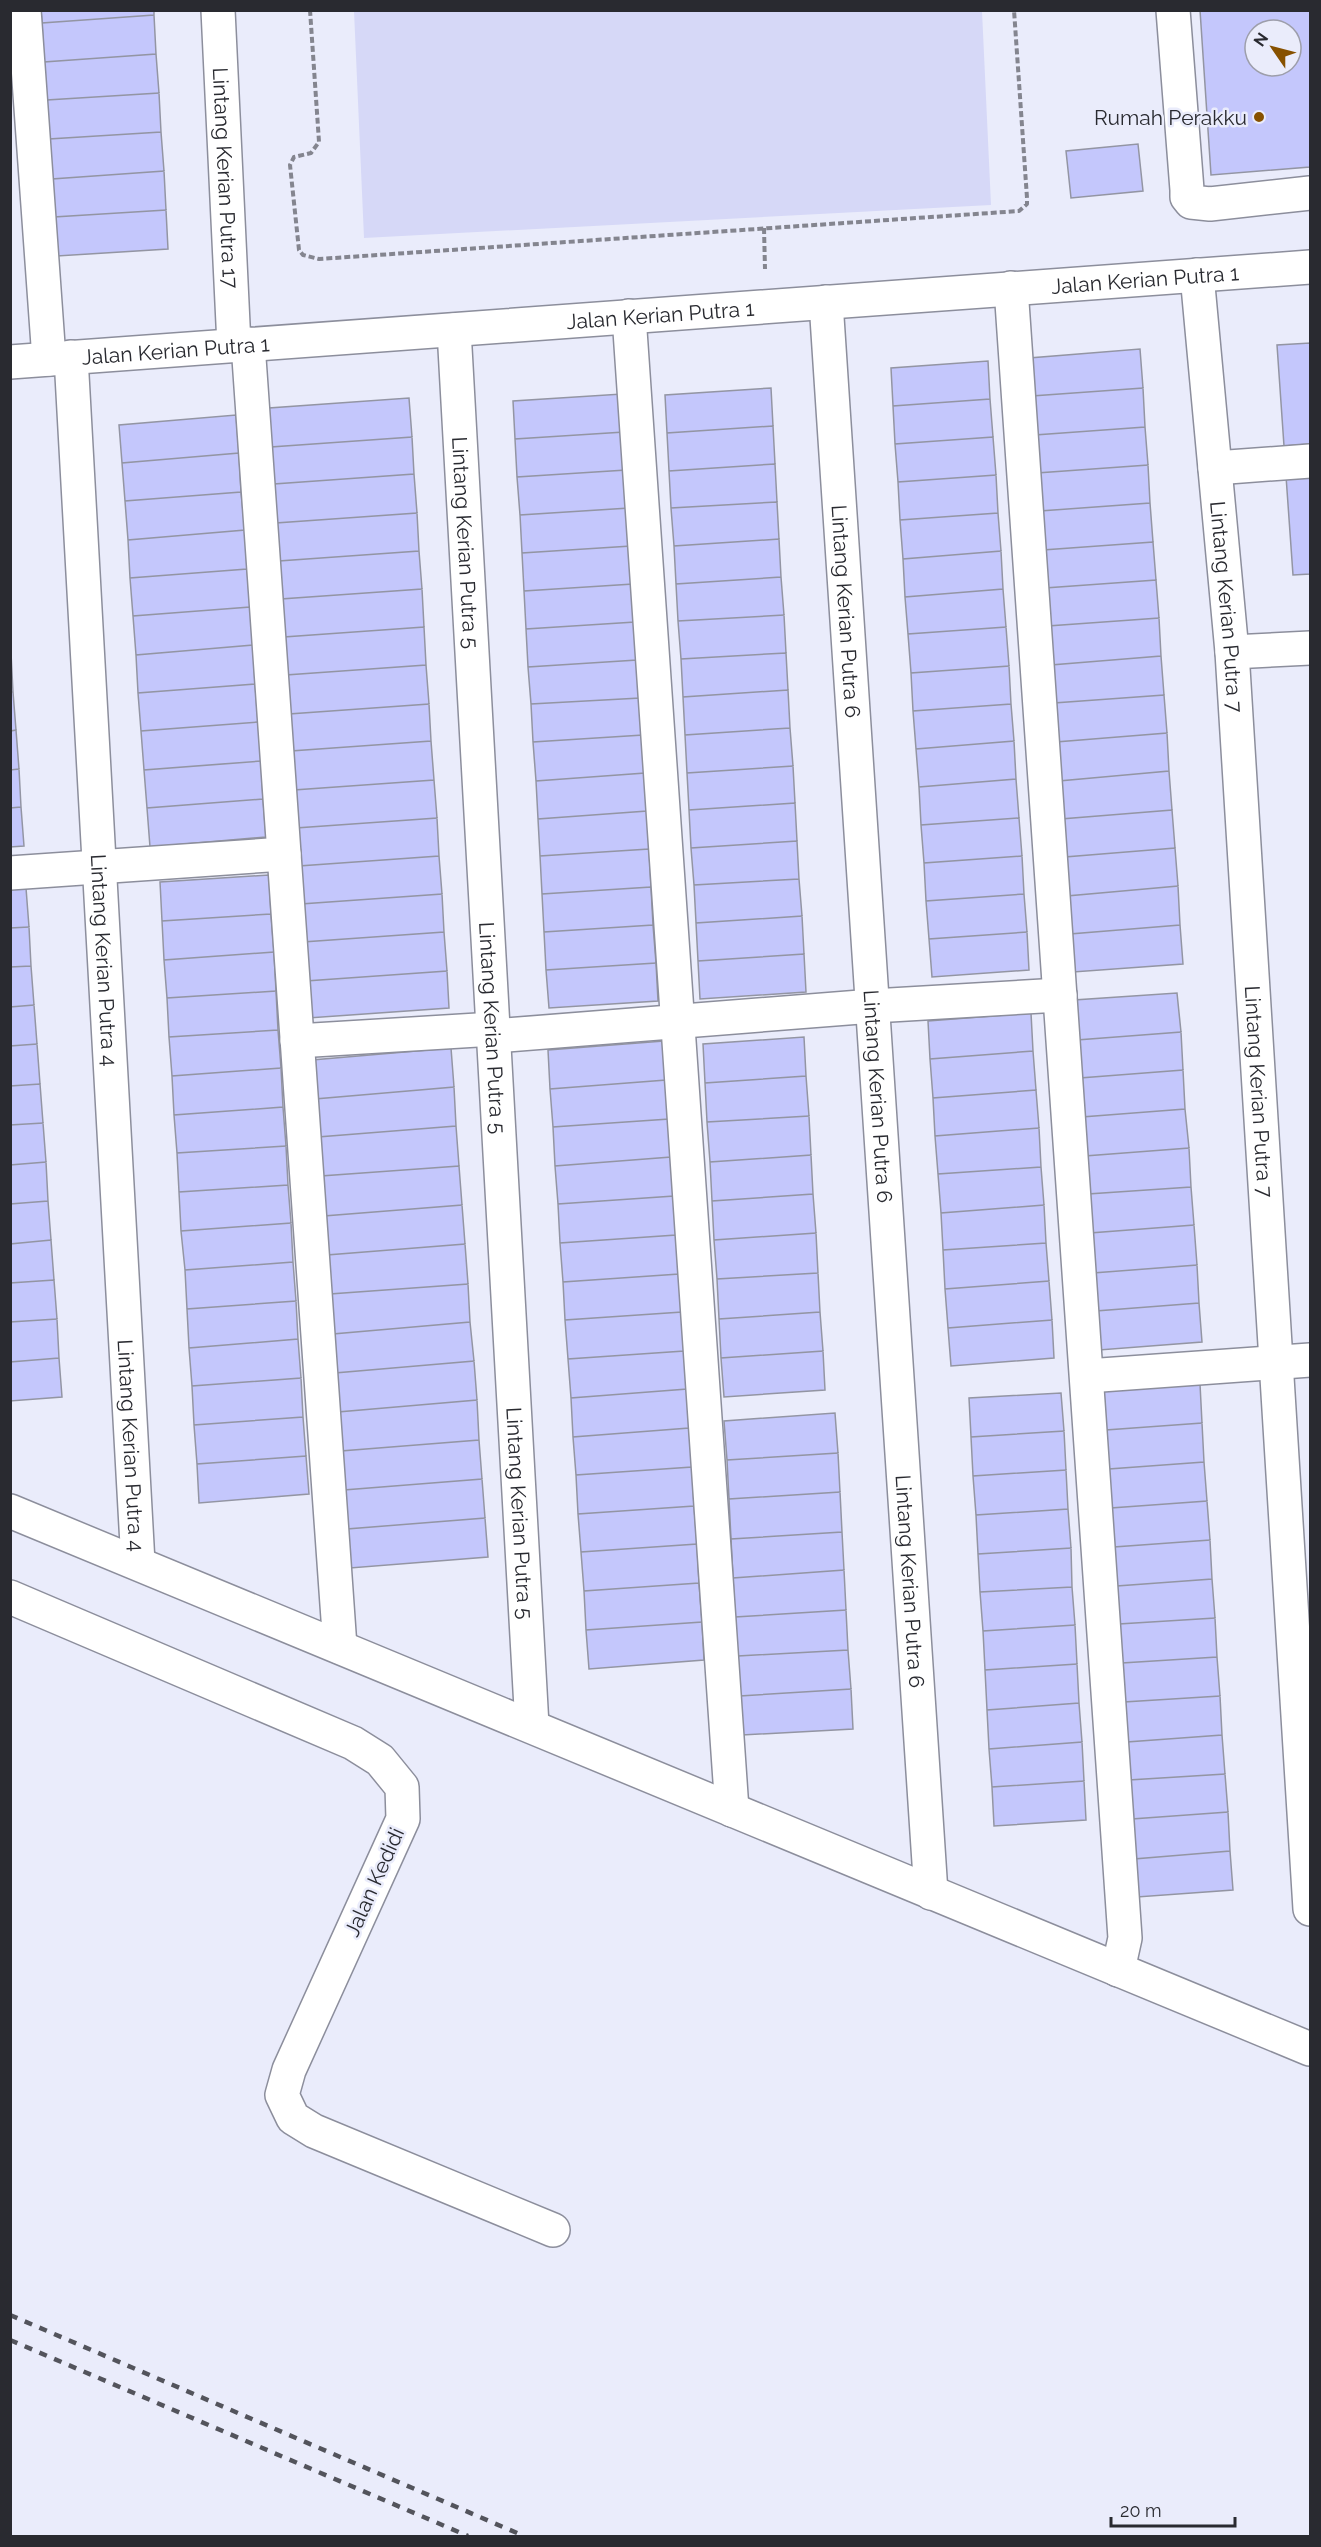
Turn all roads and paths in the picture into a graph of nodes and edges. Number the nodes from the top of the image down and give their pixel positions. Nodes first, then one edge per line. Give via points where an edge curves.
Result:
1 (24, 10) edge
2 (218, 10) edge
3 (310, 10) edge
4 (1014, 10) edge
5 (1173, 10) edge
6 (1311, 193) edge
7 (1311, 267) edge
8 (1197, 275) junction
9 (1011, 288) junction
10 (826, 302) junction
11 (629, 316) junction
12 (454, 330) junction
13 (241, 345) junction
14 (60, 358) junction
15 (10, 362) edge
16 (1311, 461) edge
17 (1215, 468) junction
18 (1311, 648) edge
19 (1232, 652) junction
20 (284, 854) junction
21 (99, 868) junction
22 (10, 873) edge
23 (1060, 995) junction
24 (873, 1006) junction
25 (678, 1022) junction
26 (494, 1032) junction
27 (297, 1041) junction
28 (1311, 1360) edge
29 (1276, 1362) junction
30 (1087, 1376) junction
31 (10, 1510) edge
32 (138, 1563) junction
33 (10, 1598) edge
34 (340, 1647) junction
35 (532, 1726) junction
36 (732, 1810) junction
37 (931, 1893) junction
38 (1311, 1909) edge
39 (1118, 1970) junction
40 (1311, 2049) edge
41 (553, 2230) dead end

1 - 14 street, Lintang Kerian Putra 4
2 - 13 street, Lintang Kerian Putra 17
3 - 4 path via 320,141 312,153 294,157 290,165 299,250 319,259 1019,211 1027,204 1027,198
5 - 6 street via 1186,190 1191,202 1210,204
7 - 8 street, Jalan Kerian Putra 1
8 - 9 street, Jalan Kerian Putra 1
8 - 17 street, Lintang Kerian Putra 7
9 - 10 street, Jalan Kerian Putra 1
9 - 23 street
10 - 11 street, Jalan Kerian Putra 1
10 - 24 street, Lintang Kerian Putra 6
11 - 12 street, Jalan Kerian Putra 1
11 - 25 street
12 - 13 street, Jalan Kerian Putra 1
12 - 26 street, Lintang Kerian Putra 5
13 - 14 street, Jalan Kerian Putra 1
13 - 20 street, Lintang Kerian Putra 17
14 - 15 street, Jalan Kerian Putra 1
14 - 21 street, Lintang Kerian Putra 4
16 - 17 street
17 - 19 street, Lintang Kerian Putra 7
18 - 19 street
19 - 29 street, Lintang Kerian Putra 7
20 - 21 street
20 - 27 street, Lintang Kerian Putra 17
21 - 22 street
21 - 32 street, Lintang Kerian Putra 4
23 - 24 street
23 - 30 street
24 - 25 street
24 - 37 street, Lintang Kerian Putra 6
25 - 26 street
25 - 36 street
26 - 27 street
26 - 35 street, Lintang Kerian Putra 5
27 - 34 street, Lintang Kerian Putra 17
28 - 29 street
29 - 30 street
29 - 38 street, Lintang Kerian Putra 7
30 - 39 street via 1125,1938
31 - 32 street
32 - 34 street
33 - 41 street, Jalan Kedidi via 353,1743 380,1760 402,1787 403,1819 289,2070 282,2095 293,2118 314,2131
34 - 35 street
35 - 36 street
36 - 37 street
37 - 39 street
39 - 40 street

